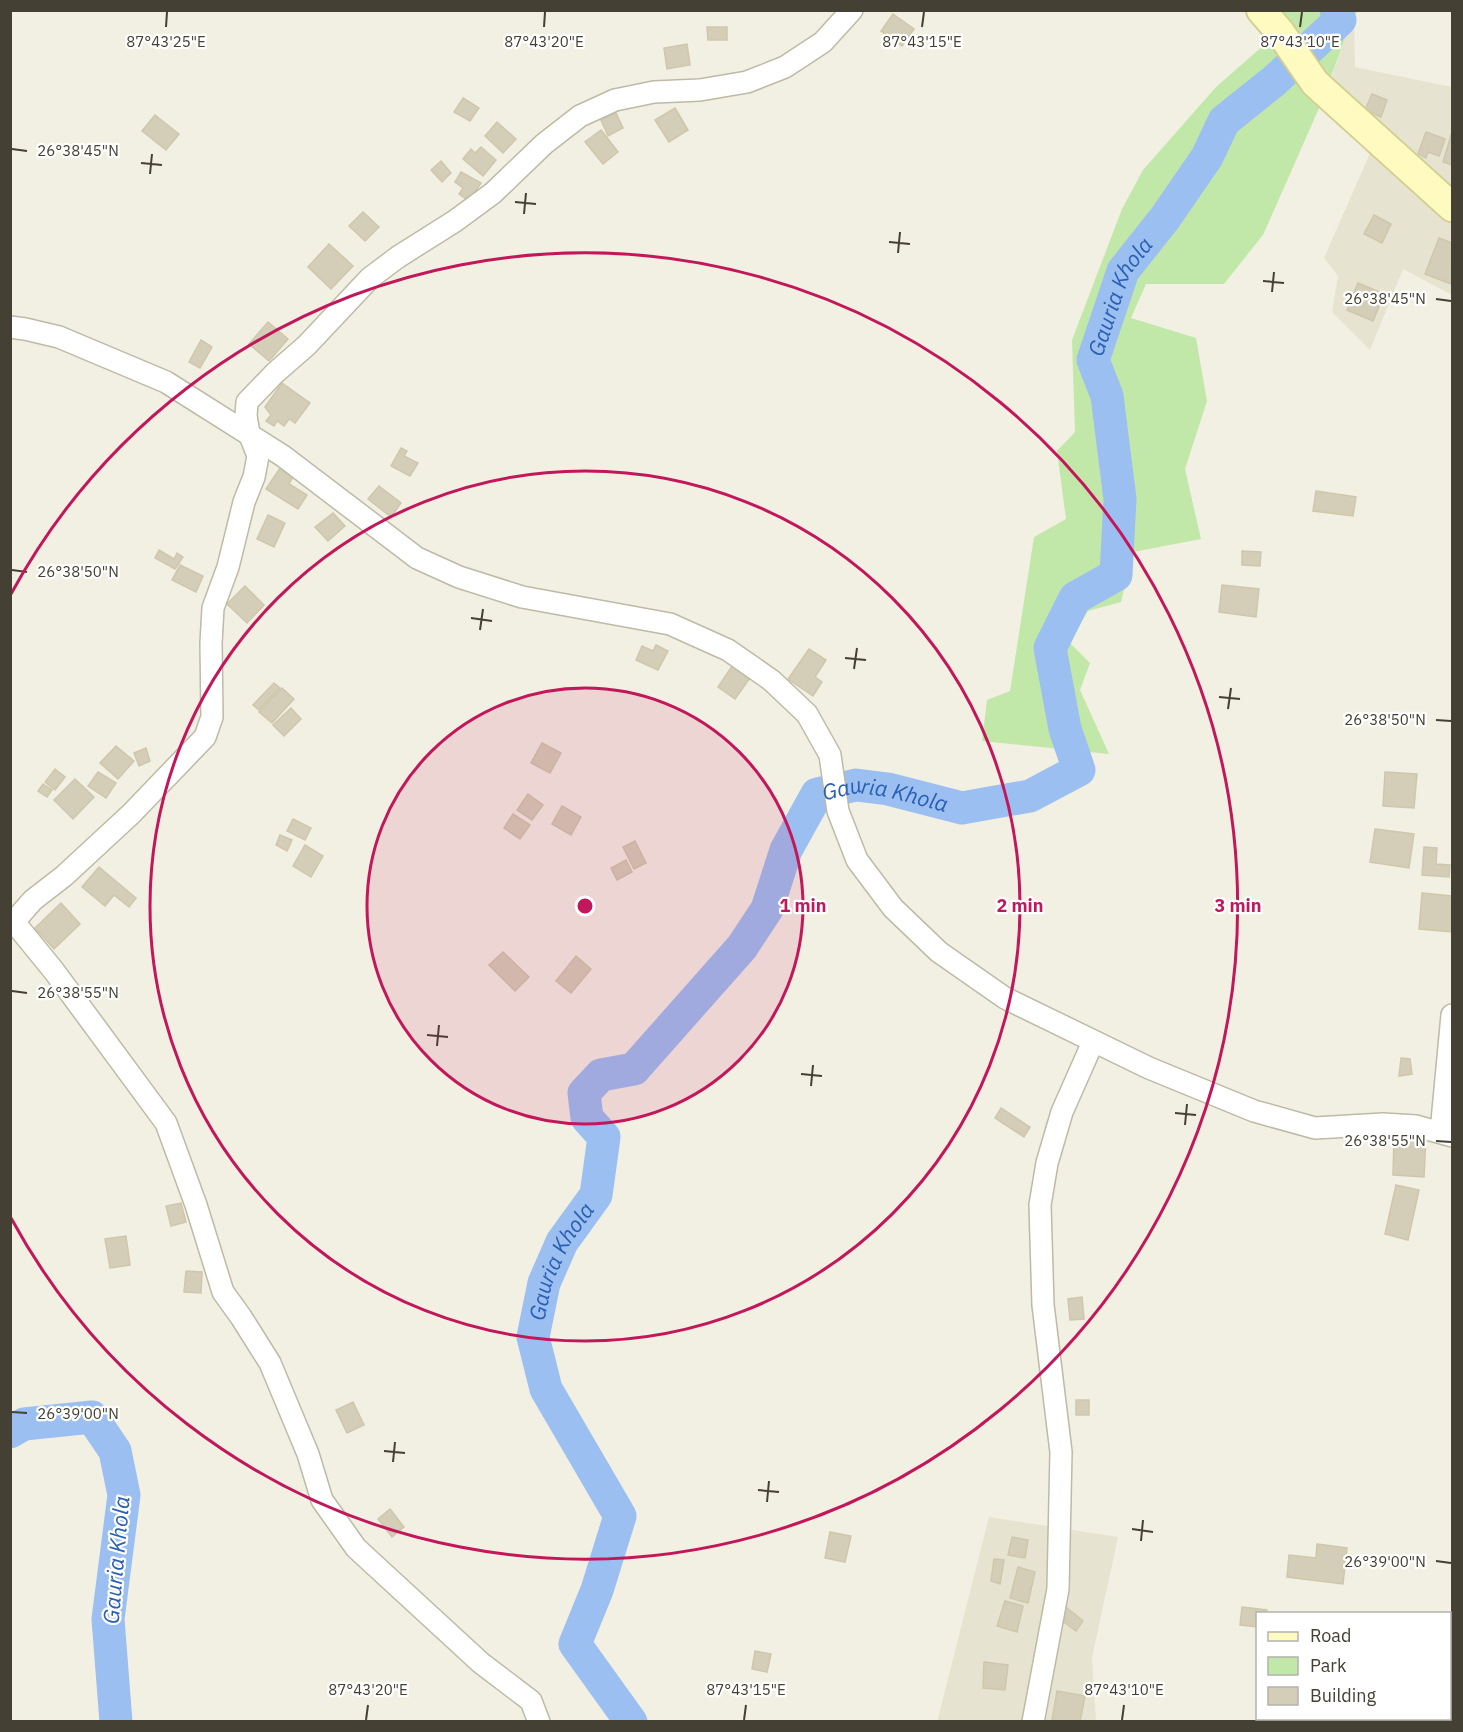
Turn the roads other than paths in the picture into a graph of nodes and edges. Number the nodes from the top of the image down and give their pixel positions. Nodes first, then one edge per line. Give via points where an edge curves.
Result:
1 (852, 10) edge
2 (1261, 10) edge
3 (1452, 207) edge
4 (10, 327) edge
5 (249, 433) junction
6 (12, 924) edge
7 (1452, 1015) edge
8 (1093, 1042) junction
9 (1447, 1134) edge
10 (539, 1722) edge
11 (1033, 1722) edge

1 - 5 street via 823,42 766,75 700,90 654,92 615,100 580,116 493,193 370,279 247,402
2 - 3 street via 1315,83
4 - 5 street via 59,337 166,382
5 - 6 street via 258,456 213,608 212,717 205,737 131,813 33,900
5 - 8 street via 417,558 459,577 522,597 670,624 728,650 771,680 807,714 830,755 838,812 857,860 893,908 939,952 1005,998
6 - 10 street via 54,971 166,1123 223,1293 270,1363 308,1454 322,1500 356,1548 481,1663 531,1701
7 - 9 street
8 - 9 street via 1197,1089 1254,1111 1315,1128 1383,1124 1416,1126
8 - 11 street via 1062,1112 1040,1205 1043,1305 1061,1452 1058,1589

